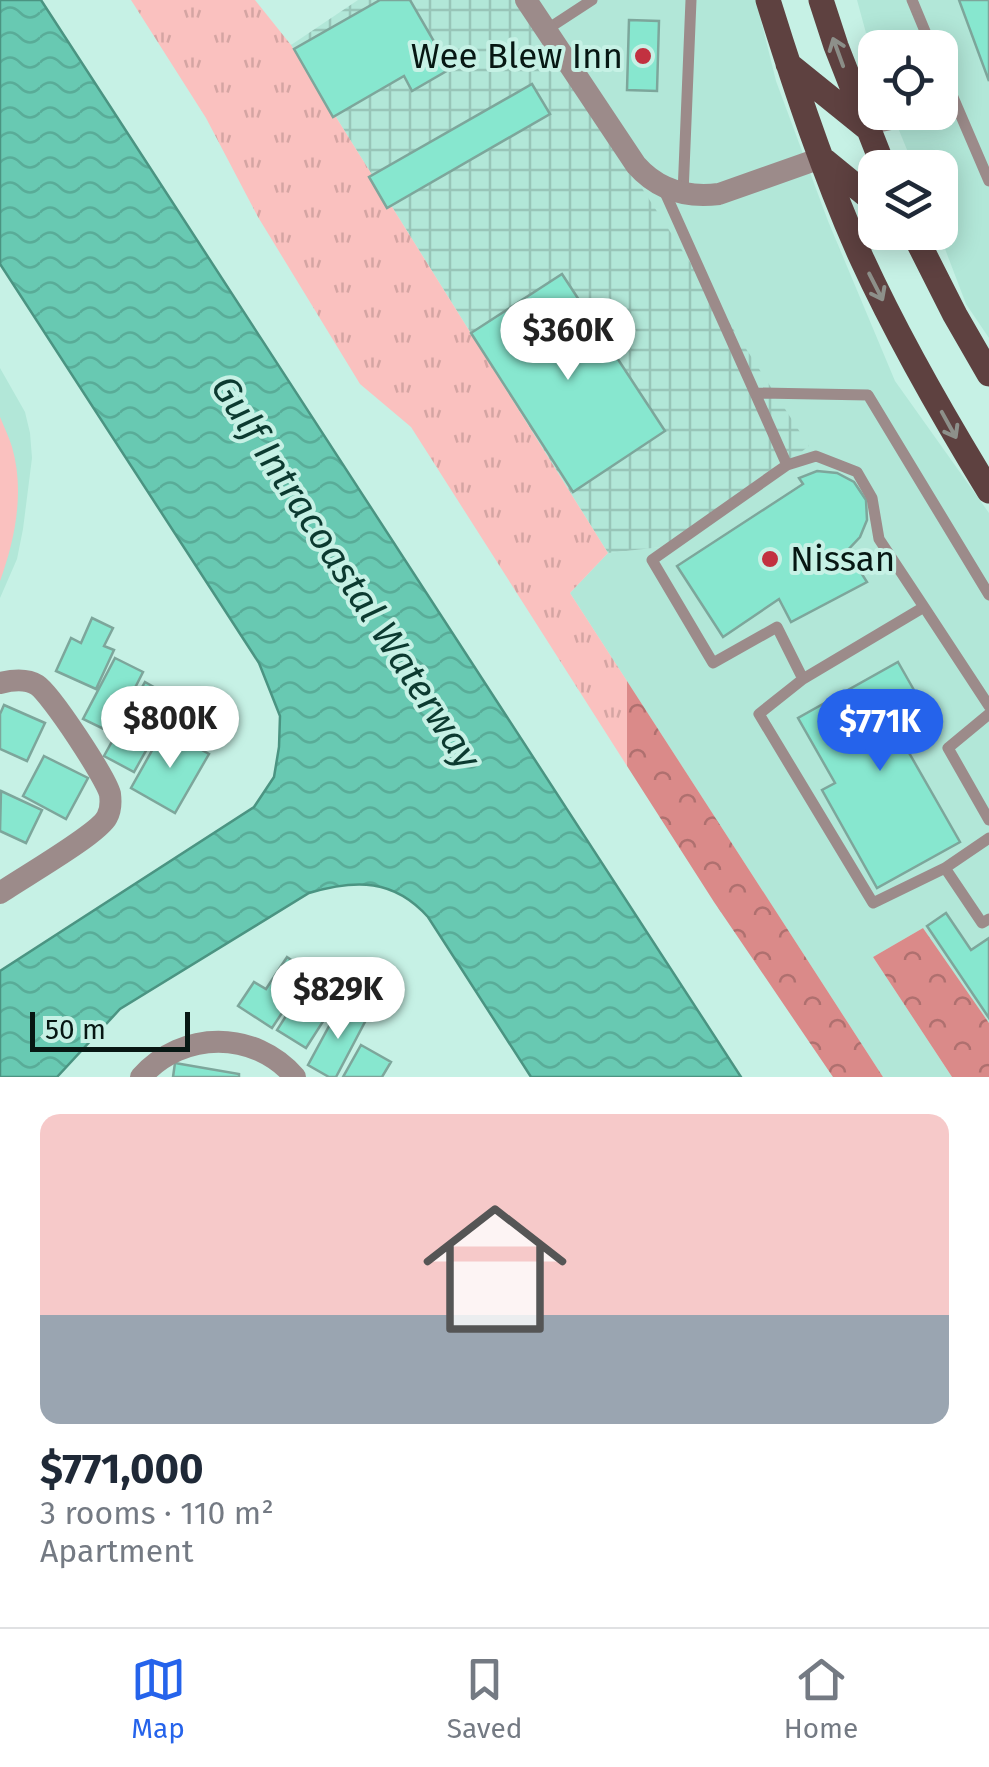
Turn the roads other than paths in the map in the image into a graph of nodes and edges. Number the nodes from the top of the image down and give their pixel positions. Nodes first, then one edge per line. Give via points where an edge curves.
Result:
1 (526, 0) edge
2 (592, 0) edge
3 (691, 0) edge
4 (768, 0) edge
5 (821, 0) edge
6 (912, 0) edge
7 (546, 30) junction
8 (924, 30) edge
9 (788, 64) junction
10 (858, 103) edge
11 (958, 111) edge
12 (858, 121) edge
13 (821, 158) junction
14 (989, 181) edge
15 (858, 188) edge
16 (673, 190) junction
17 (922, 250) edge
18 (989, 374) edge
19 (755, 393) junction
20 (788, 465) junction
21 (989, 491) edge
22 (989, 595) edge
23 (924, 608) junction
24 (803, 678) junction
25 (0, 684) edge
26 (989, 706) edge
27 (989, 714) edge
28 (989, 820) edge
29 (989, 838) edge
30 (946, 868) junction
31 (0, 892) edge
32 (989, 919) edge
33 (141, 1077) edge
34 (295, 1077) edge

1 - 7 street
2 - 7 lane
3 - 16 lane
4 - 9 main road
10 -> 5 main road
6 - 8 lane
7 - 16 street via 636,166
9 - 12 main road
9 - 13 main road
11 - 14 lane
13 - 15 main road
13 - 16 street via 719,194
13 -> 21 main road via 861,257
16 - 19 lane
17 - 18 main road
19 - 20 lane
19 - 22 lane via 868,395
20 - 23 lane via 816,456 857,472 872,498 879,539
20 - 24 lane via 652,560 713,663 777,627
23 - 24 lane
23 - 26 lane
24 - 30 lane via 759,714 872,903
25 - 31 street via 30,682 48,694 111,798 94,832
27 - 28 lane via 948,748
29 - 30 lane
30 - 32 lane via 982,922
33 - 34 street via 174,1051 211,1040 256,1048

